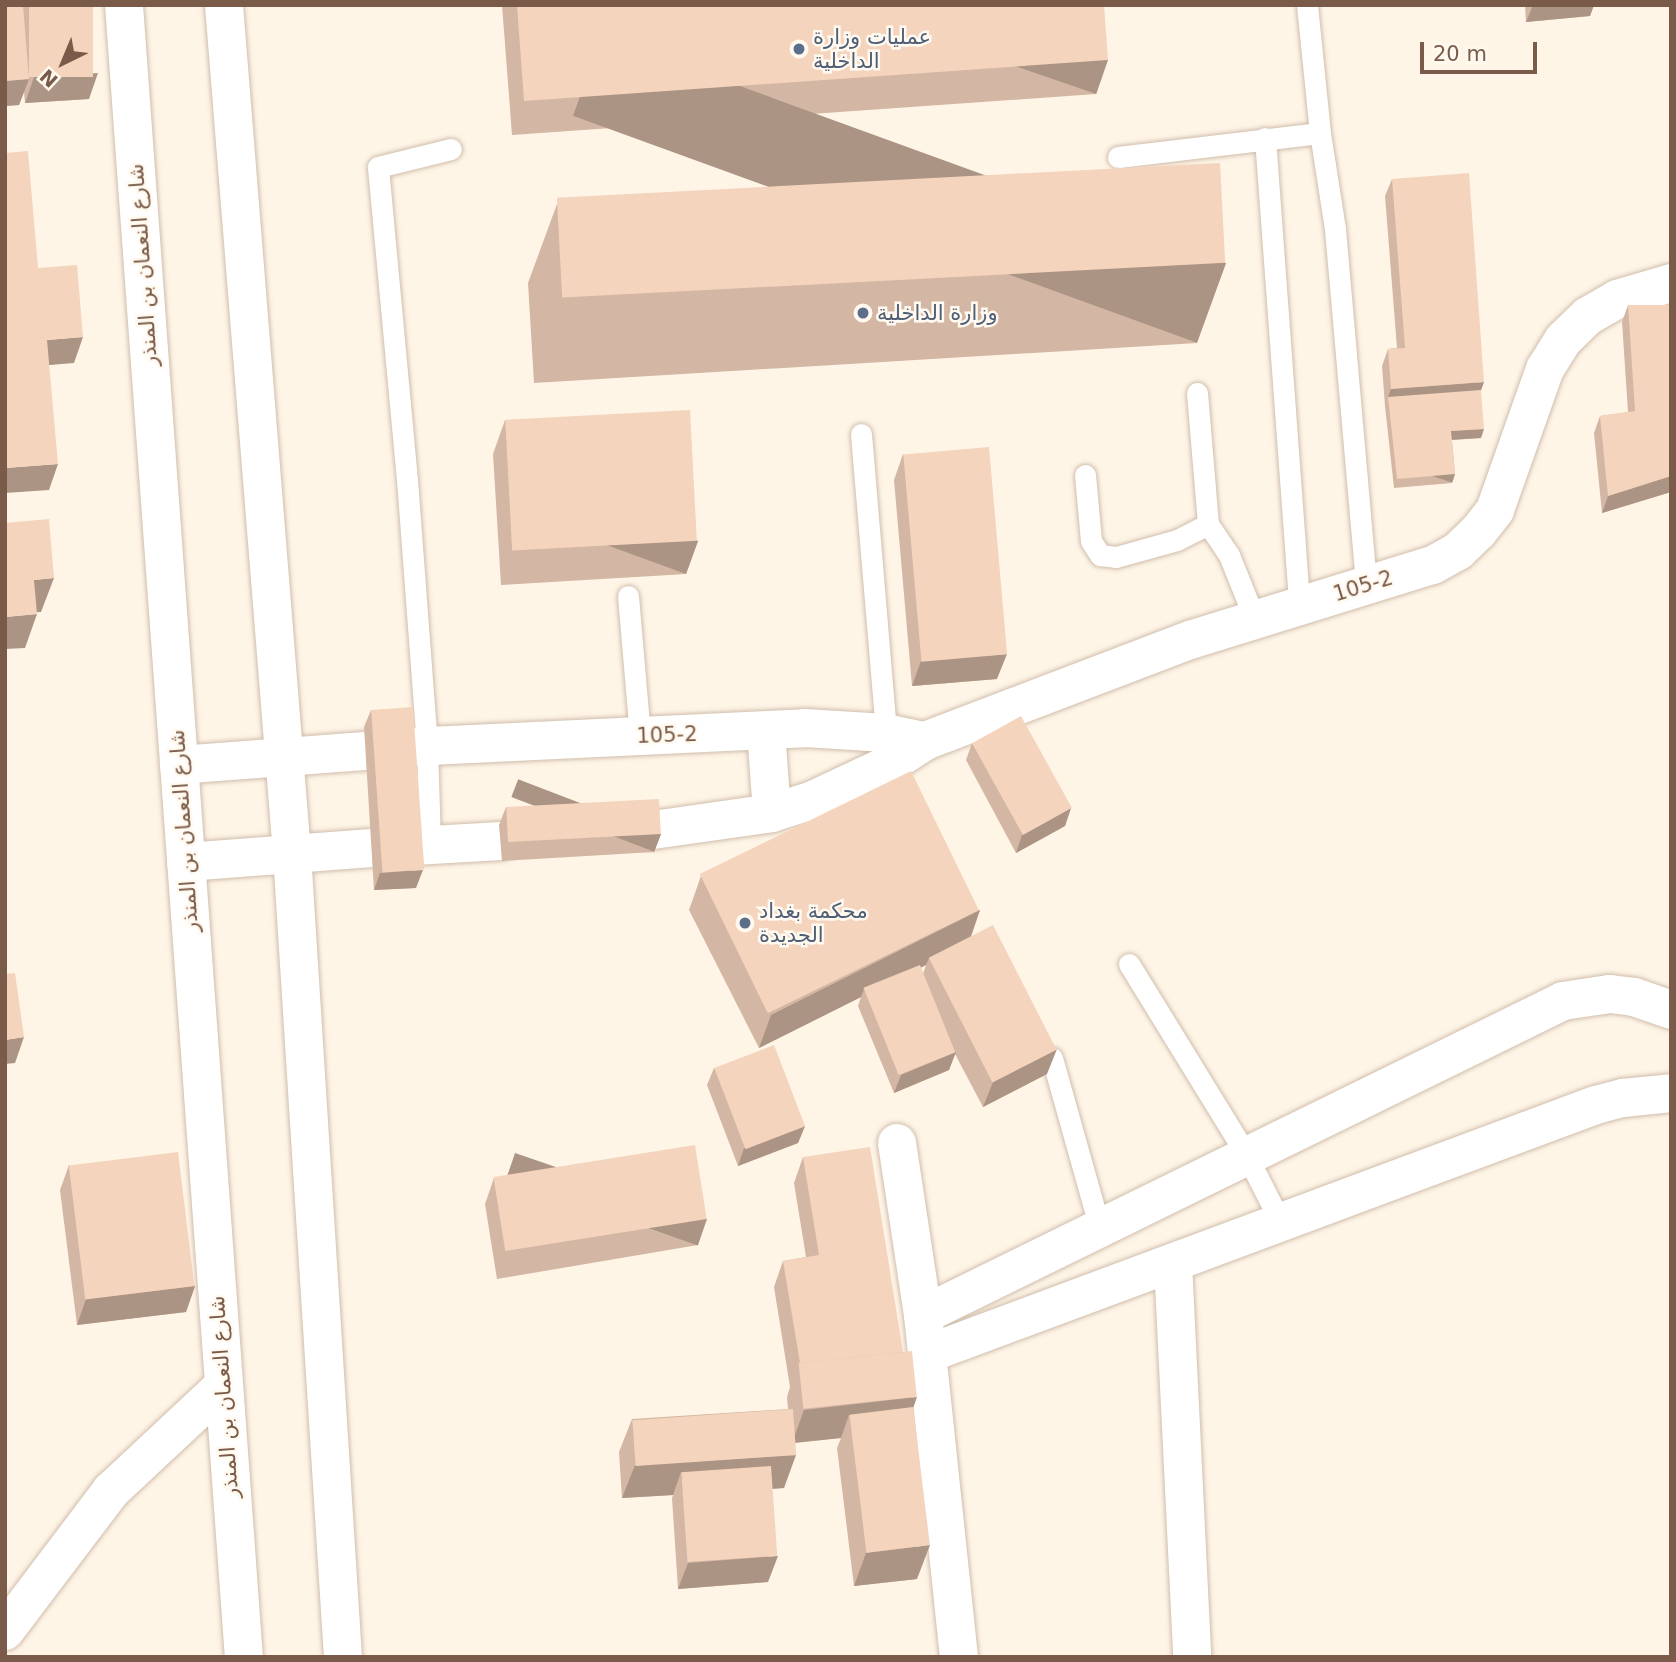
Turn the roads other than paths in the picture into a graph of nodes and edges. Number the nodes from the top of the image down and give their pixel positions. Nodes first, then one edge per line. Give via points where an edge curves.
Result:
1 (124, 5) edge
2 (224, 5) edge
3 (1307, 5) edge
4 (1320, 133) junction
5 (1265, 138) junction
6 (451, 149) dead end
7 (1118, 158) dead end
8 (1671, 283) edge
9 (1196, 393) dead end
10 (861, 434) dead end
11 (1085, 475) dead end
12 (1208, 524) junction
13 (1366, 585) junction
14 (628, 596) dead end
15 (1299, 606) junction
16 (1255, 620) junction
17 (766, 731) junction
18 (886, 733) junction
19 (640, 737) junction
20 (925, 741) junction
21 (418, 747) junction
22 (365, 751) dead end
23 (284, 757) junction
24 (179, 765) junction
25 (772, 813) junction
26 (653, 830) edge
27 (500, 841) dead end
28 (422, 845) joint
29 (371, 848) dead end
30 (292, 854) junction
31 (186, 862) junction
32 (1129, 964) dead end
33 (1671, 1010) edge
34 (1052, 1058) edge
35 (1671, 1093) edge
36 (897, 1143) dead end
37 (1247, 1156) junction
38 (1281, 1223) junction
39 (1100, 1229) junction
40 (1173, 1263) junction
41 (923, 1315) junction
42 (928, 1354) junction
43 (222, 1387) junction
44 (5, 1631) edge
45 (244, 1657) edge
46 (343, 1657) edge
47 (959, 1657) edge
48 (1192, 1657) edge

1 - 24 street, شارع النعمان بن المنذر
2 - 23 street
3 - 4 lane
4 - 5 lane
4 - 13 lane via 1335,229
5 - 7 lane
5 - 15 lane
6 - 21 lane via 378,167
8 - 13 street, 105-2 via 1617,299 1588,316 1563,340 1545,369 1495,510 1478,532 1433,565
9 - 12 lane
10 - 18 lane
11 - 12 lane via 1091,541 1100,555 1116,557 1177,540
12 - 16 lane via 1229,555
13 - 15 street, 105-2
14 - 19 lane
15 - 16 street, 105-2
16 - 20 street, 105-2 via 1190,640
17 - 18 street, 105-2
17 - 19 street, 105-2
17 - 25 street
18 - 20 street, 105-2
19 - 21 street, 105-2
20 - 25 street, 105-2 via 852,783
21 - 28 lane
22 - 23 street
23 - 24 street
23 - 30 street
24 - 31 street, شارع النعمان بن المنذر
25 - 26 street, 105-2
27 - 28 street
29 - 30 street
30 - 31 street
30 - 46 street
31 - 43 street, شارع النعمان بن المنذر
32 - 37 lane
33 - 37 street via 1610,994 1563,1001
34 - 39 lane
35 - 38 street via 1596,1105
36 - 41 street
37 - 38 lane
37 - 39 street
38 - 40 street
39 - 41 street
40 - 42 street
40 - 48 street
41 - 42 street
42 - 47 street
43 - 44 street via 111,1491
43 - 45 street, شارع النعمان بن المنذر

